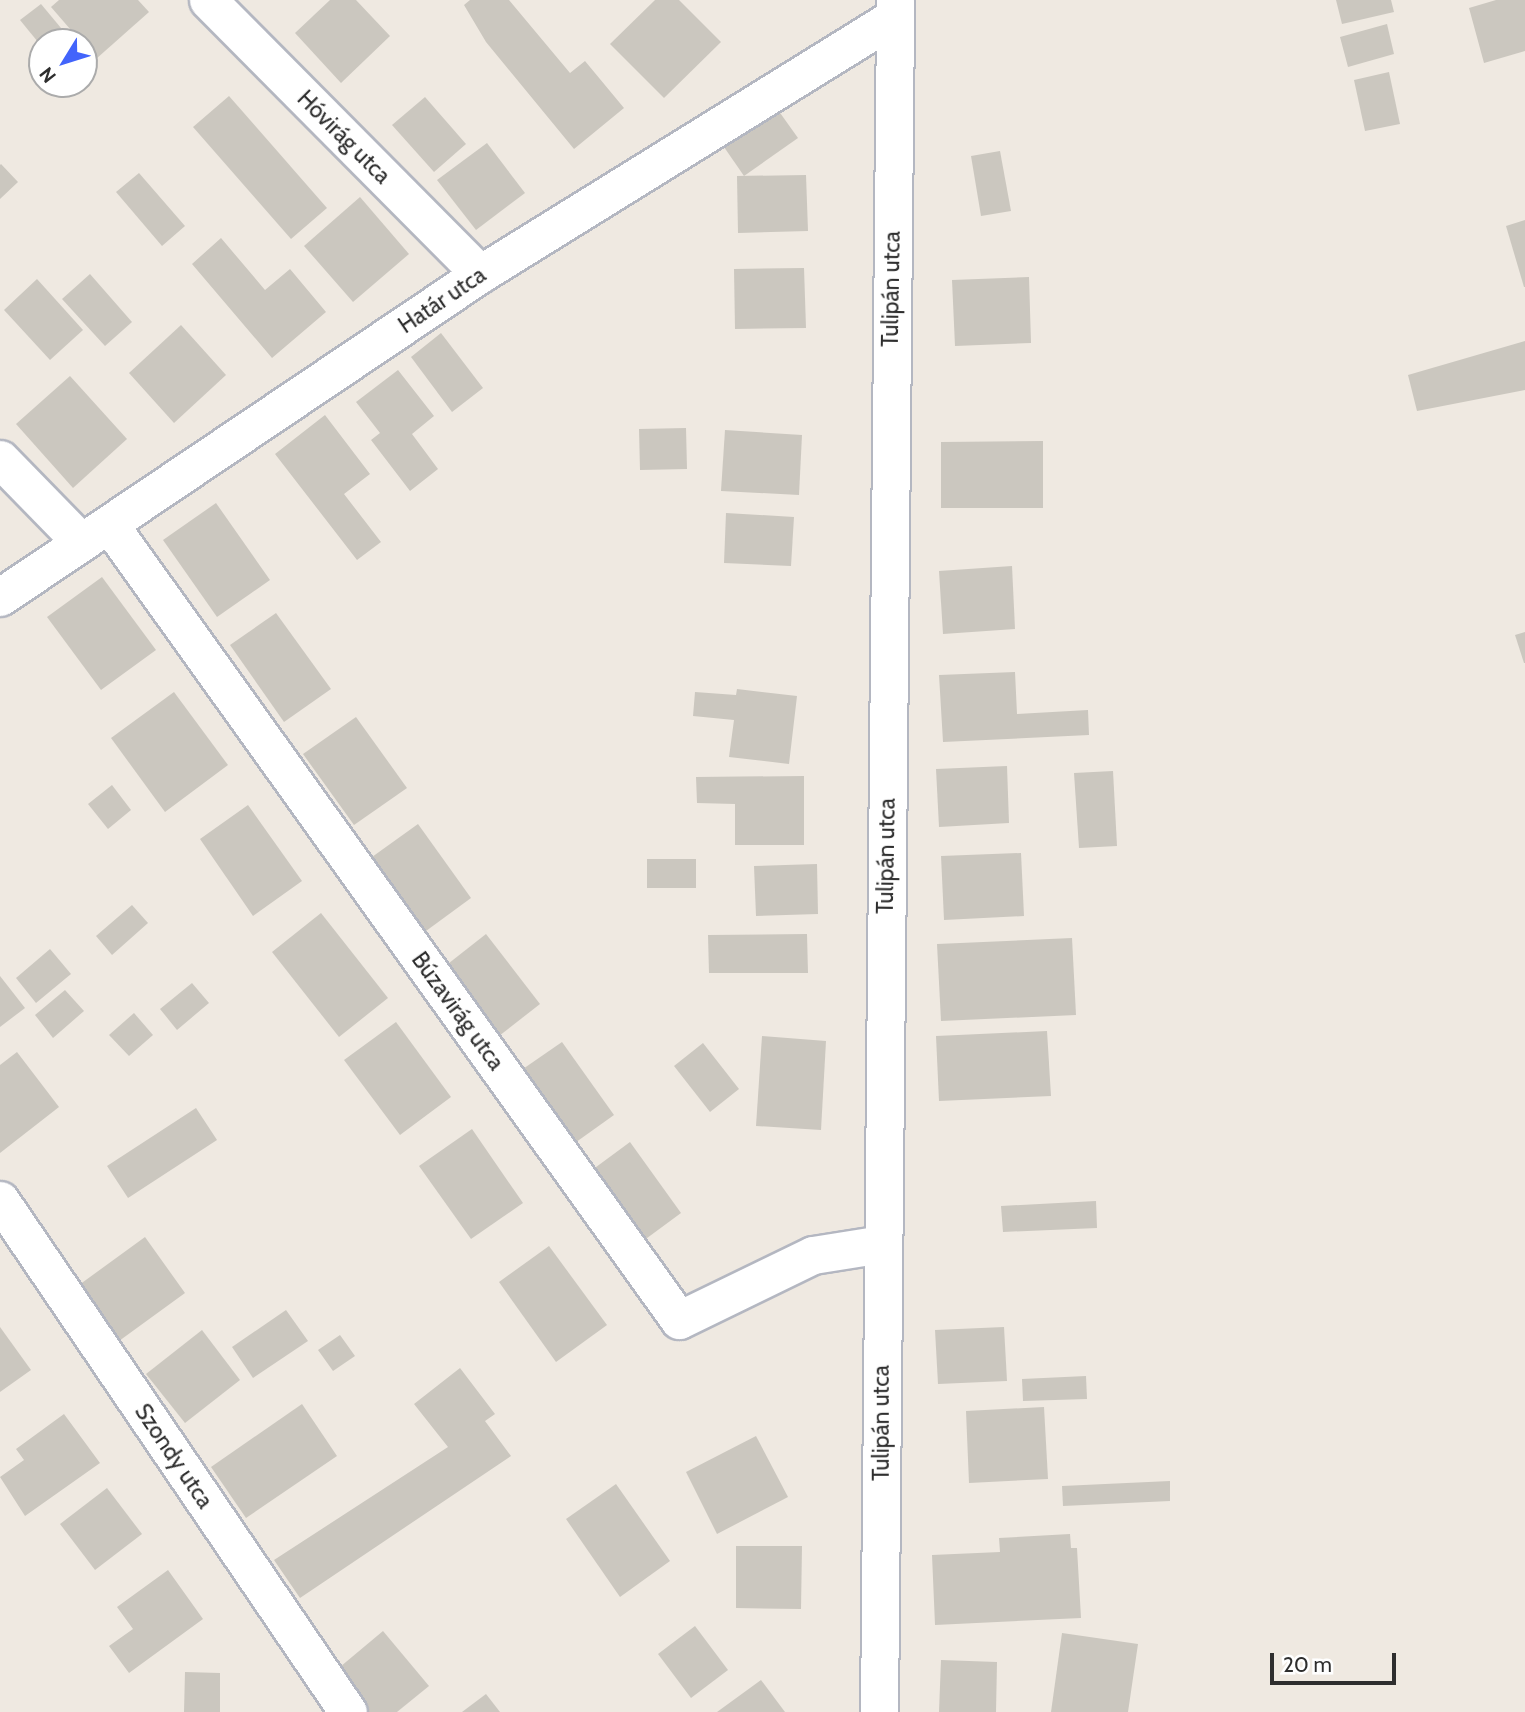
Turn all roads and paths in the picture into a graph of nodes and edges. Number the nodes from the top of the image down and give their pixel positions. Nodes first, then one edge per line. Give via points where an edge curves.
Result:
1 (208, 0) edge
2 (894, 9) edge
3 (480, 274) junction
4 (0, 459) edge
5 (95, 533) junction
6 (0, 597) edge
7 (0, 1200) edge
8 (882, 1244) junction
9 (348, 1712) edge
10 (879, 1712) edge

1 - 3 street, Hóvirág utca
2 - 3 street, Határ utca
2 - 8 street, Tulipán utca
3 - 5 street, Határ utca
4 - 5 street
5 - 6 street, Határ utca
5 - 8 street, Búzavirág utca via 679,1320 813,1255
7 - 9 street, Szondy utca
8 - 10 street, Tulipán utca

